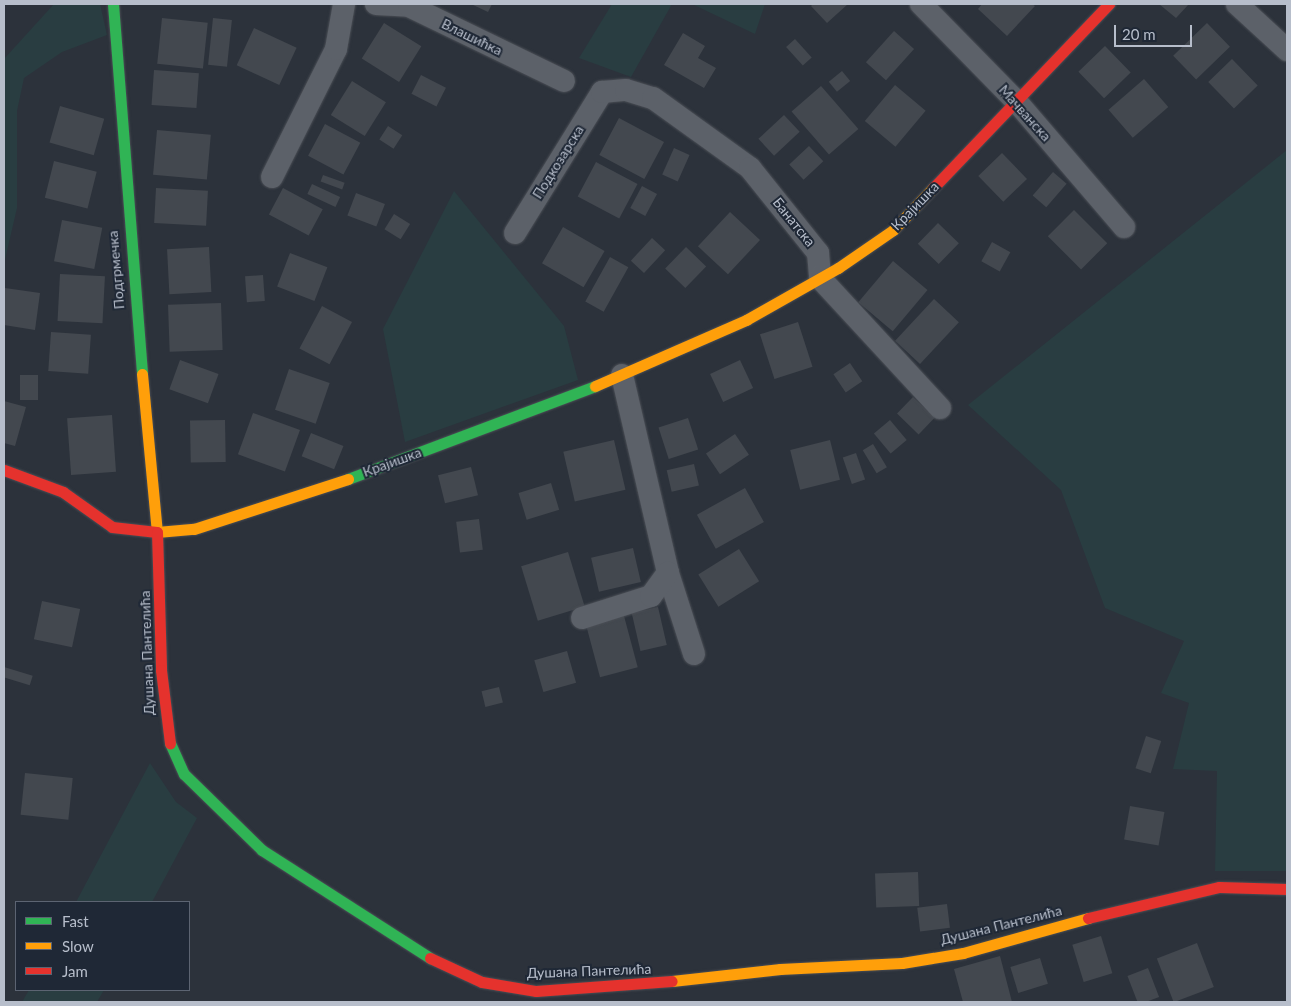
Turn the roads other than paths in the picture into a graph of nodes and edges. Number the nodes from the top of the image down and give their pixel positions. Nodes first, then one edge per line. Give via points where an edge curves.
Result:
1 (113, 4) edge
2 (344, 4) edge
3 (376, 4) edge
4 (921, 4) edge
5 (1109, 4) edge
6 (1237, 4) edge
7 (1287, 50) edge
8 (564, 82) dead end
9 (602, 92) joint
10 (1016, 101) junction
11 (272, 177) dead end
12 (1124, 227) dead end
13 (515, 232) dead end
14 (820, 278) junction
15 (622, 375) junction
16 (940, 408) dead end
17 (4, 470) edge
18 (157, 532) junction
19 (668, 573) junction
20 (582, 618) dead end
21 (694, 654) dead end
22 (1287, 889) edge

1 - 18 street, Подгрмечка via 125,199
2 - 11 street via 336,49
3 - 8 street, Влашићка via 409,6
4 - 10 street, Мачванска
5 - 10 street, Крајишка
6 - 7 street
9 - 13 street, Подкозарска
9 - 14 street, Банатска via 626,90 653,98 750,168 818,253
10 - 12 street, Мачванска
10 - 14 street, Крајишка via 893,230
14 - 15 street, Крајишка via 746,320
14 - 16 street
15 - 18 street, Крајишка via 286,502 194,529
15 - 19 street
17 - 18 street via 62,492 112,526
18 - 22 street, Душана Пантелића via 164,714 170,746 184,774 262,850 381,923 434,961 482,982 536,991 600,989 780,970 902,962 963,953 1176,894 1218,887
19 - 20 street via 651,596
19 - 21 street

